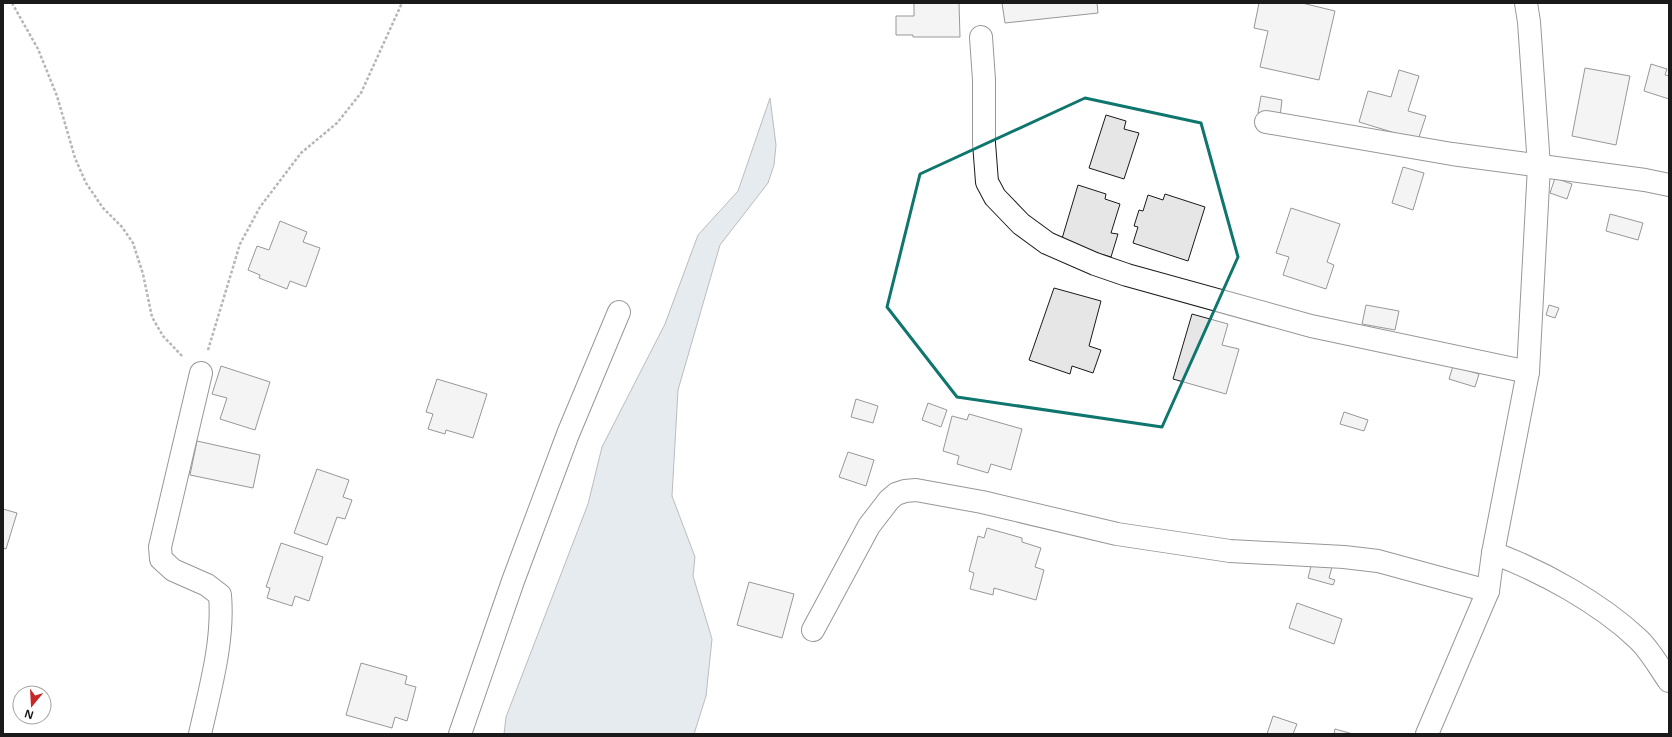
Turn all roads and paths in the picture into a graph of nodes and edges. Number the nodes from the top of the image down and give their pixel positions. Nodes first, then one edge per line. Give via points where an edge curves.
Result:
1 (12, 3) edge
2 (402, 3) edge
3 (1526, 3) edge
4 (981, 37) dead end
5 (1266, 122) dead end
6 (1539, 166) junction
7 (1669, 185) edge
8 (619, 312) dead end
9 (1528, 372) junction
10 (201, 373) junction
11 (1493, 553) junction
12 (1488, 591) junction
13 (813, 630) dead end
14 (1669, 681) edge
15 (200, 734) edge
16 (460, 734) edge
17 (1427, 734) edge

1 - 10 path via 38,50 57,96 75,158 86,183 102,208 122,227 133,243 152,317 162,336
2 - 10 path via 361,93 337,124 301,154 260,207 240,244
3 - 6 street
4 - 9 street via 987,182 995,197 1021,224 1047,243 1127,275 1311,326
5 - 6 street
6 - 7 street
6 - 9 street
8 - 16 street via 568,434 512,581
9 - 11 street
10 - 15 street via 160,547 161,559 173,570 207,585 220,595 215,663
11 - 12 street
11 - 14 street via 1519,563 1607,613 1639,640
12 - 13 street via 1378,561 1230,551 1117,534 982,502 916,490 896,494 869,526
12 - 17 street

